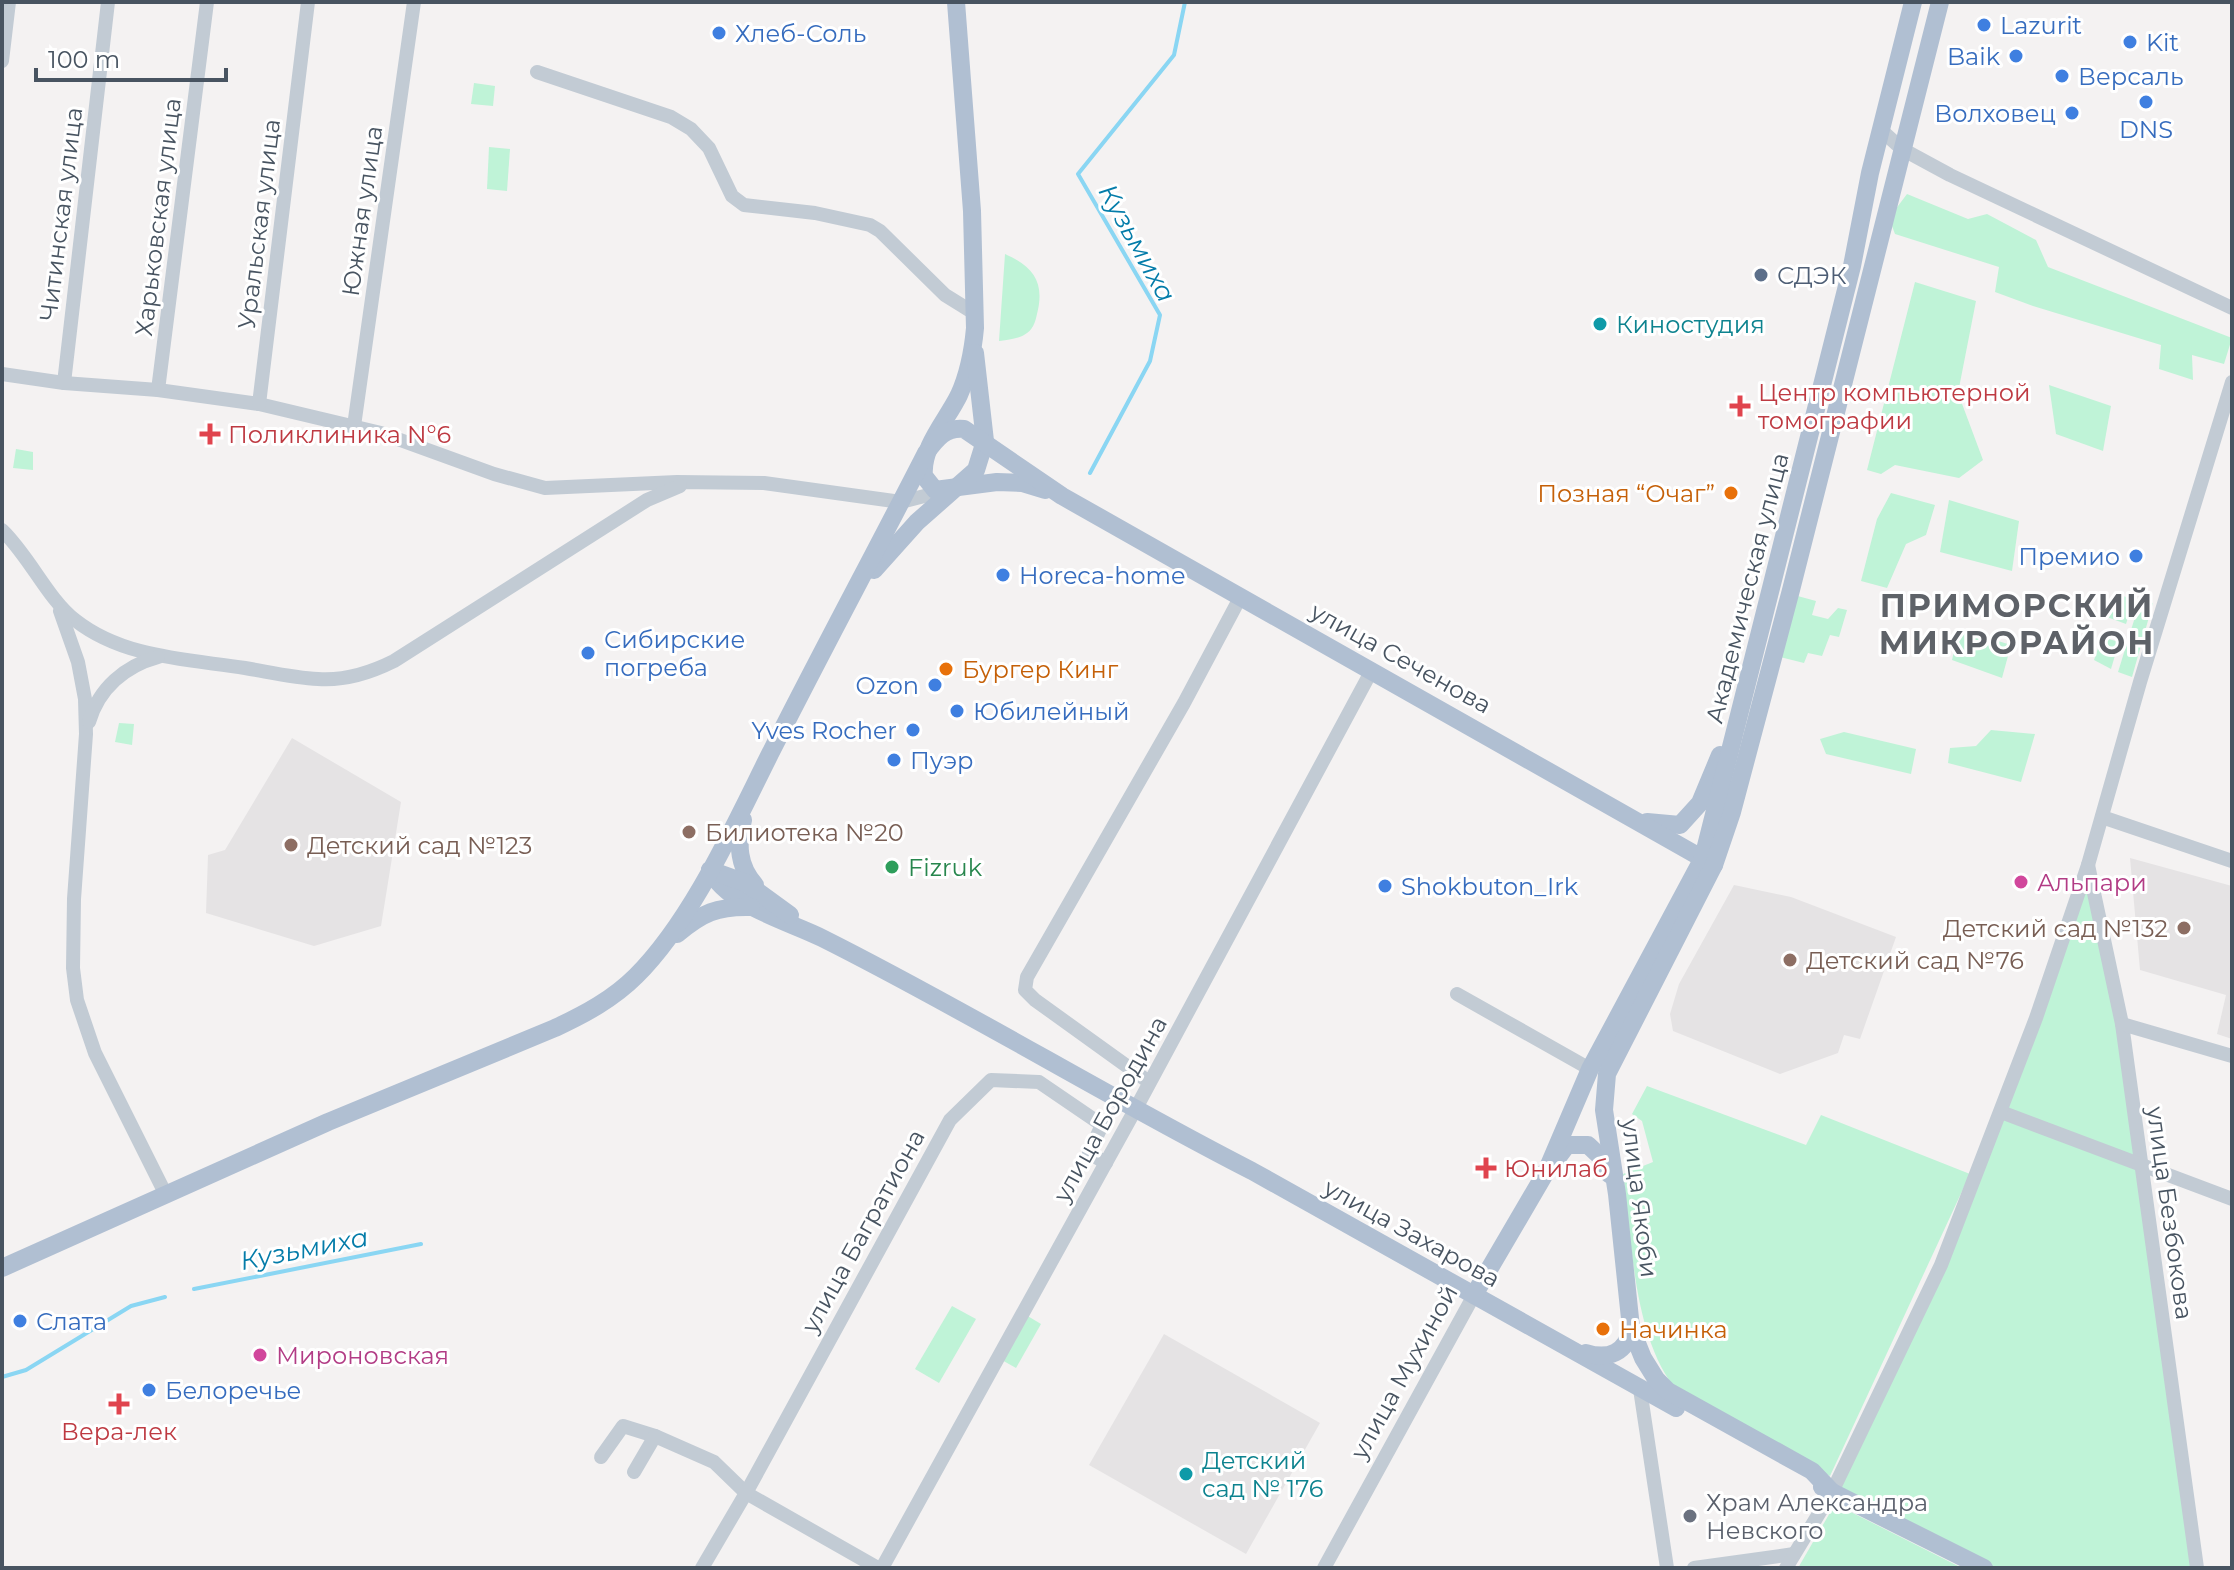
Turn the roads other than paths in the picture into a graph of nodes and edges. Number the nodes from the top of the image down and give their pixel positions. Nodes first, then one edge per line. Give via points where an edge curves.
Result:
1 (9, 2) edge
2 (108, 2) edge
3 (207, 2) edge
4 (308, 2) edge
5 (414, 2) edge
6 (956, 2) edge
7 (1913, 2) edge
8 (1940, 2) edge
9 (2, 61) edge
10 (537, 72) dead end
11 (1881, 130) junction
12 (1902, 149) junction
13 (2230, 306) edge
14 (974, 313) junction
15 (973, 346) junction
16 (2, 374) edge
17 (2232, 382) edge
18 (64, 383) junction
19 (158, 390) junction
20 (259, 404) junction
21 (982, 410) junction
22 (354, 426) junction
23 (977, 437) junction
24 (931, 445) junction
25 (1020, 466) junction
26 (688, 483) junction
27 (956, 487) junction
28 (1062, 496) junction
29 (901, 502) junction
30 (2, 530) edge
31 (54, 596) junction
32 (1241, 596) junction
33 (836, 624) junction
34 (159, 657) junction
35 (1372, 670) junction
36 (1745, 693) junction
37 (86, 734) junction
38 (748, 798) junction
39 (2102, 817) junction
40 (1636, 820) junction
41 (2232, 861) edge
42 (1708, 862) junction
43 (2088, 865) junction
44 (710, 870) junction
45 (758, 900) junction
46 (659, 948) junction
47 (1457, 994) dead end
48 (2122, 1024) junction
49 (2232, 1056) edge
50 (1599, 1071) junction
51 (1149, 1082) junction
52 (1135, 1110) junction
53 (2001, 1112) junction
54 (1106, 1163) junction
55 (2141, 1166) junction
56 (1546, 1172) junction
57 (1617, 1194) junction
58 (166, 1195) junction
59 (2232, 1199) edge
60 (2, 1268) edge
61 (1474, 1295) junction
62 (1631, 1328) junction
63 (1568, 1347) junction
64 (1640, 1389) junction
65 (655, 1436) junction
66 (601, 1457) dead end
67 (634, 1472) dead end
68 (1832, 1492) junction
69 (746, 1493) junction
70 (1794, 1554) junction
71 (702, 1568) edge
72 (880, 1568) edge
73 (1324, 1568) edge
74 (1667, 1568) edge
75 (1694, 1568) edge
76 (1786, 1568) edge
77 (1984, 1568) edge
78 (2197, 1568) edge

1 - 9 street
2 - 18 street, Читинская улица
3 - 19 street, Харьковская улица
4 - 20 street, Уральская улица
5 - 22 street, Южная улица
6 - 14 main road
7 - 11 main road, Академическая улица
8 - 12 main road
10 - 14 street via 671,117 691,129 709,148 732,196 744,205 870,225 945,295
11 - 12 street
11 - 36 main road, Академическая улица
12 - 13 street
12 - 42 main road via 1732,812
14 - 15 main road
15 - 21 main road
15 - 24 main road via 960,393
16 - 18 street
17 - 39 street, улица Безбокова
18 - 19 street
19 - 20 street
20 - 22 street
21 - 23 main road
21 - 25 main road via 1004,451
22 - 26 street via 545,488
23 - 24 main road via 960,428
23 - 25 main road, улица Сеченова
23 - 27 main road via 979,464
24 - 27 main road via 924,476 935,490
24 - 29 main road
25 - 28 main road, улица Сеченова
26 - 29 street via 764,483
26 - 34 street via 647,500 374,672 317,679
27 - 28 main road, улица Сеченова via 1022,483
27 - 29 street
27 - 33 main road via 894,546
28 - 32 main road, улица Сеченова
29 - 33 main road
30 - 31 street
31 - 34 street via 96,635
31 - 37 street via 78,662
32 - 35 main road, улица Сеченова
32 - 51 street via 1027,977 1025,990 1035,1000
33 - 38 main road
34 - 37 street via 138,663 106,689
35 - 40 main road, улица Сеченова
35 - 51 street, улица Бородина
36 - 40 main road via 1700,803 1680,825
36 - 42 main road, Академическая улица
37 - 58 street via 74,899 77,1000 95,1053
38 - 44 main road
38 - 45 main road via 740,857
39 - 41 street
39 - 43 street, улица Безбокова
40 - 42 main road, улица Сеченова
42 - 50 main road, улица Мухиной
43 - 48 street, улица Безбокова
43 - 53 street, улица Безбокова
44 - 45 main road, улица Захарова via 726,891
44 - 46 main road
45 - 46 main road via 711,911
45 - 52 main road, улица Захарова
46 - 58 main road via 637,975 584,1014
47 - 50 street
48 - 49 street
48 - 55 street, улица Безбокова
50 - 56 main road, улица Мухиной
50 - 57 main road, улица Якоби
51 - 52 street, улица Бородина
52 - 54 street, улица Бородина
52 - 61 main road, улица Захарова
53 - 55 street
53 - 68 street, улица Безбокова via 1941,1265
54 - 69 street, улица Багратиона via 1089,1153 1102,1125 1039,1082 991,1080 950,1120
54 - 72 street, улица Бородина
55 - 59 street
55 - 78 street, улица Безбокова
56 - 57 main road via 1567,1145 1588,1145 1604,1160
56 - 61 main road, улица Мухиной
57 - 62 main road, улица Якоби
58 - 60 main road
61 - 63 main road, улица Захарова
61 - 73 street, улица Мухиной
62 - 63 main road via 1620,1351 1607,1357
62 - 68 main road, улица Якоби via 1643,1358 1668,1391 1812,1471
63 - 64 main road, улица Захарова
64 - 68 main road, улица Захарова
64 - 74 street
65 - 66 street via 623,1426
65 - 67 street
65 - 69 street via 714,1462
68 - 70 street, улица Безбокова
68 - 77 main road, улица Захарова
69 - 71 street, улица Багратиона
69 - 72 street
70 - 75 street
70 - 76 street, улица Безбокова

